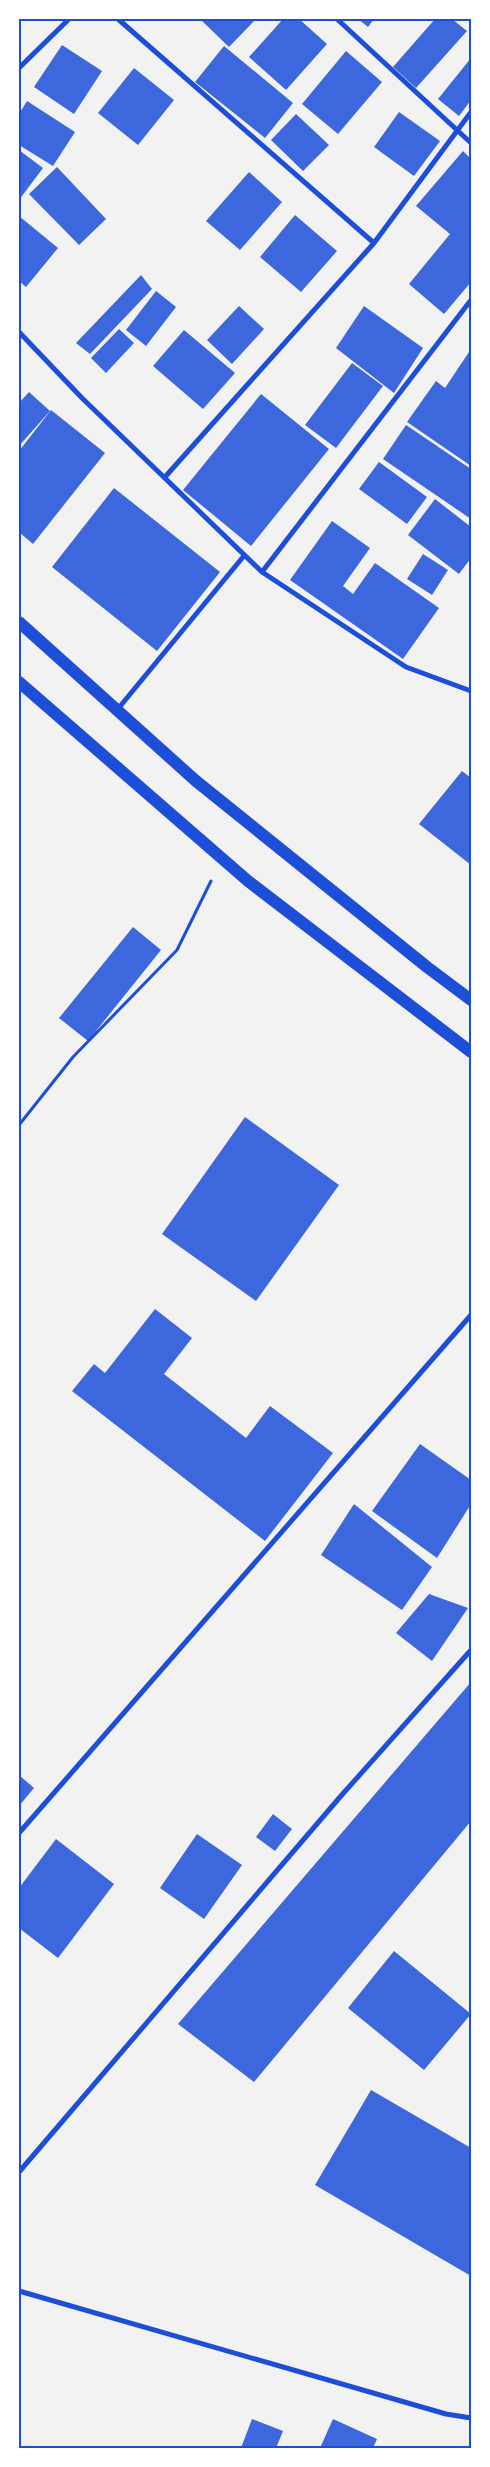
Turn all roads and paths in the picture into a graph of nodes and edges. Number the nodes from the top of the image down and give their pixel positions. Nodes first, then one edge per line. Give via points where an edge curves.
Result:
1 (70, 19) edge
2 (118, 19) edge
3 (337, 19) edge
4 (19, 68) edge
5 (471, 112) edge
6 (458, 130) junction
7 (471, 143) edge
8 (374, 243) junction
9 (471, 300) edge
10 (19, 332) edge
11 (165, 478) junction
12 (243, 557) junction
13 (262, 572) junction
14 (19, 622) edge
15 (19, 682) edge
16 (471, 690) edge
17 (116, 710) junction
18 (222, 858) junction
19 (471, 1000) edge
20 (471, 1052) edge
21 (19, 1125) edge
22 (471, 1315) edge
23 (471, 1650) edge
24 (19, 1833) edge
25 (19, 2172) edge
26 (19, 2292) edge
27 (471, 2418) edge

1 - 4 street
2 - 8 street
3 - 6 street
5 - 6 street
6 - 7 street
6 - 8 street
8 - 11 street
9 - 13 street
10 - 11 street
11 - 12 street
12 - 13 street
12 - 17 street
13 - 16 street via 406,667
14 - 17 main road
15 - 18 main road
17 - 19 main road via 204,787
18 - 20 main road
18 - 21 path via 177,950 73,1057
22 - 24 street
23 - 25 street via 340,1797
26 - 27 street via 446,2414

